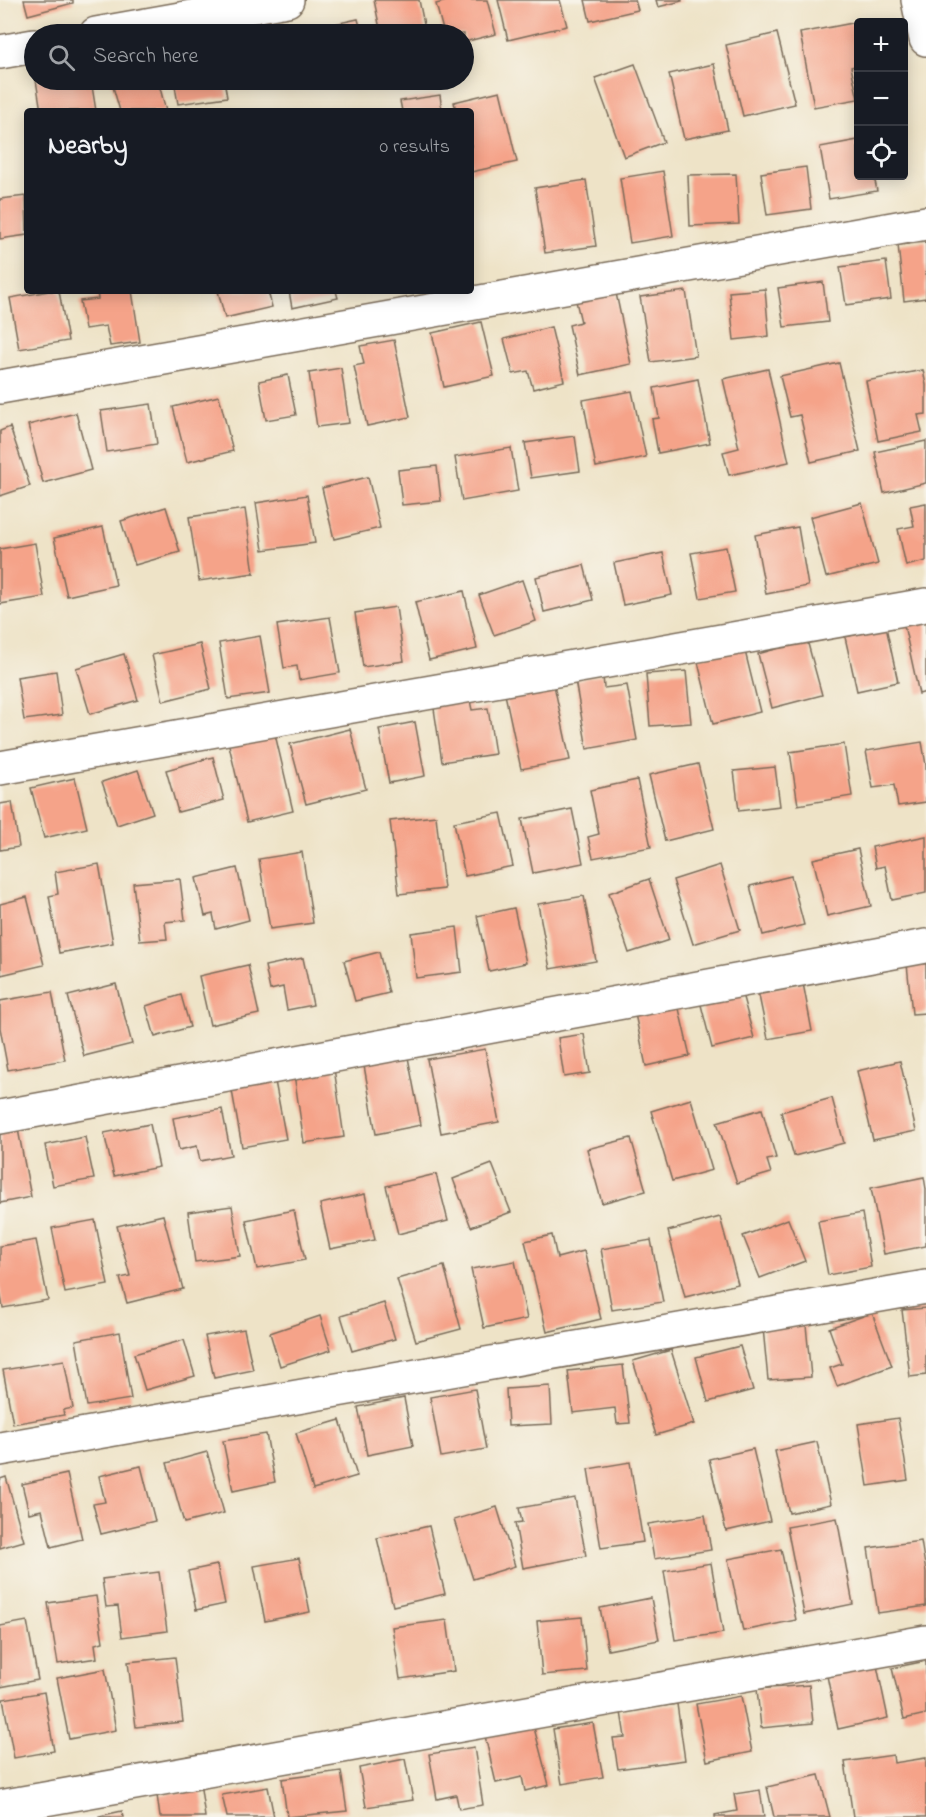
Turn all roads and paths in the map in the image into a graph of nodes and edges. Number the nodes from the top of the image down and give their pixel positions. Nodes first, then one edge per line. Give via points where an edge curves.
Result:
1 (287, 0) edge
2 (918, 0) edge
3 (152, 24) edge
4 (926, 39) edge
5 (24, 48) edge
6 (0, 52) edge
7 (926, 224) edge
8 (0, 387) edge
9 (926, 605) edge
10 (0, 768) edge
11 (926, 946) edge
12 (0, 1117) edge
13 (926, 1287) edge
14 (0, 1449) edge
15 (926, 1642) edge
16 (0, 1807) edge

1 - 3 street
2 - 4 street
5 - 6 street
7 - 8 street
9 - 10 street
11 - 12 street
13 - 14 street
15 - 16 street

